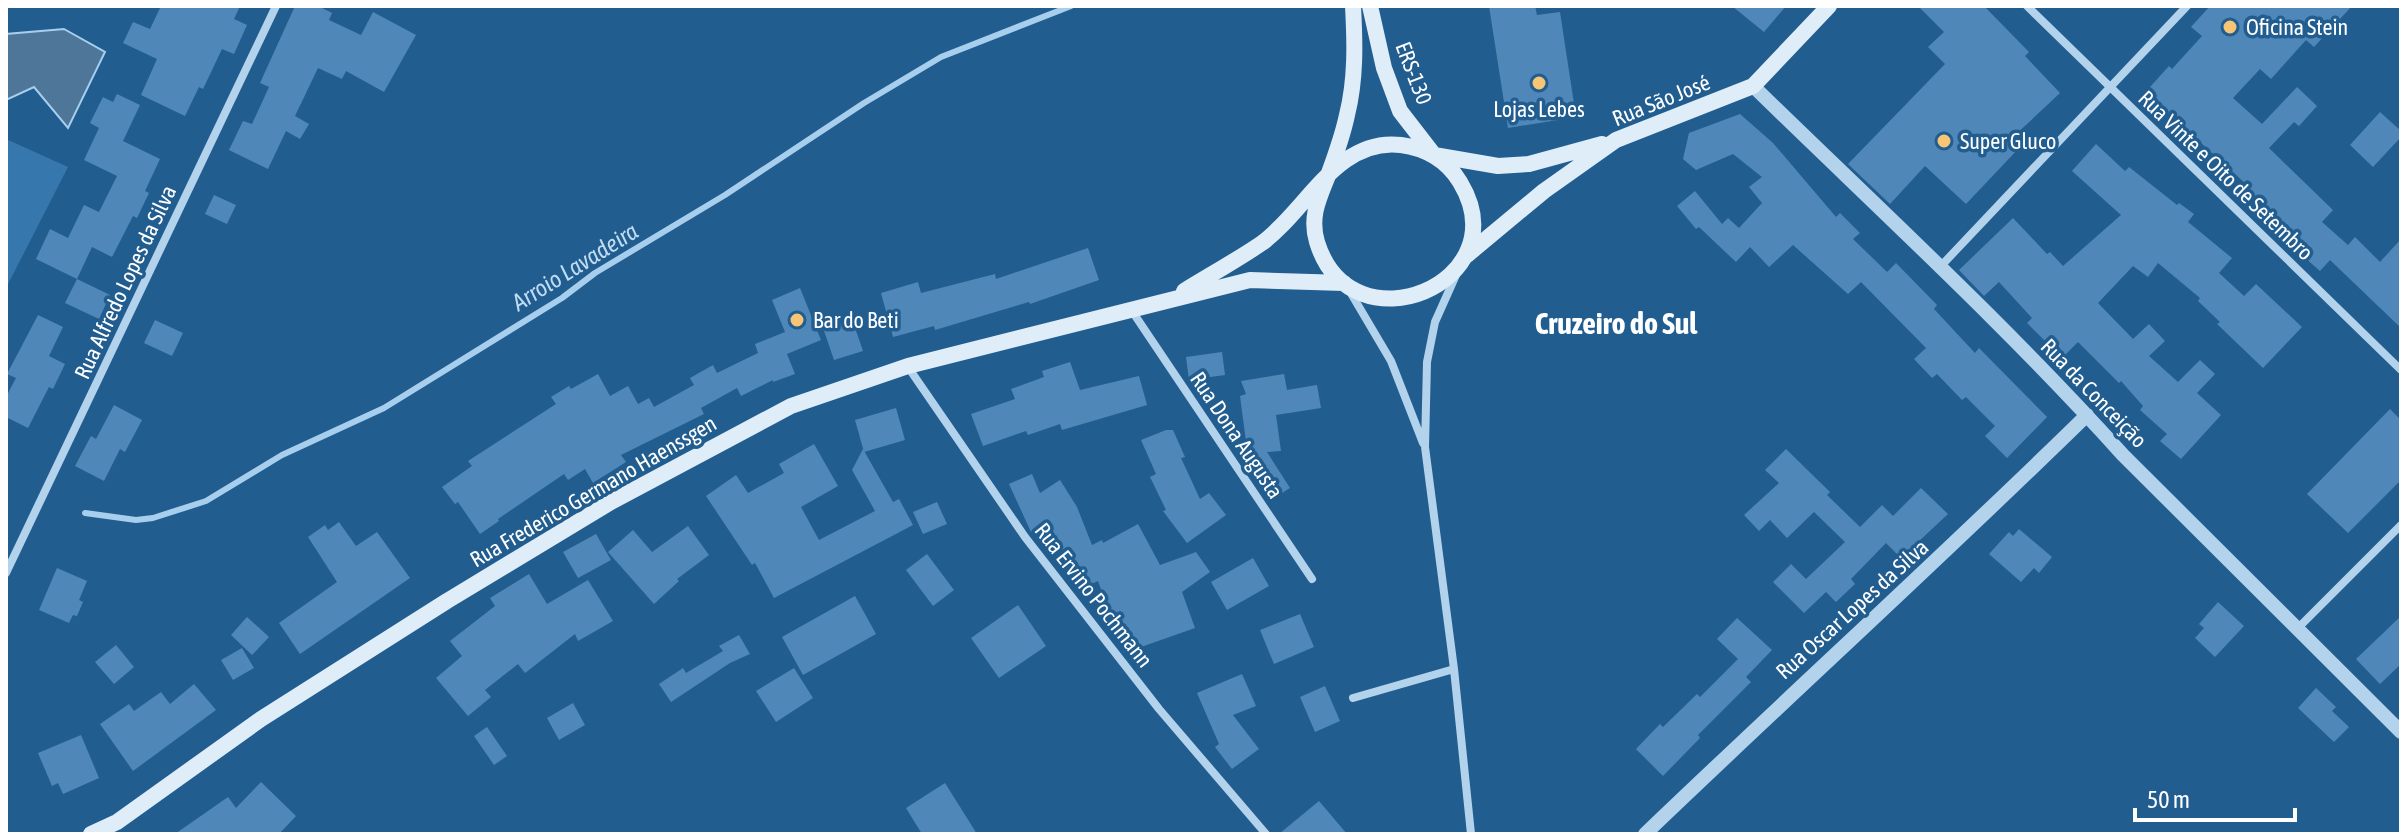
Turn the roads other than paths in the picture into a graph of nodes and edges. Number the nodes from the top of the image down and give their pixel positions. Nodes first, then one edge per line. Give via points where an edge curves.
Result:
1 (276, 6) edge
2 (1353, 6) edge
3 (1370, 6) edge
4 (1829, 6) edge
5 (2027, 6) edge
6 (2187, 6) edge
7 (1753, 86) junction
8 (2109, 87) junction
9 (1616, 140) junction
10 (1434, 155) junction
11 (1328, 175) junction
12 (1464, 258) junction
13 (1939, 267) junction
14 (1344, 283) junction
15 (1169, 300) junction
16 (1132, 311) junction
17 (908, 366) junction
18 (2401, 370) edge
19 (2087, 415) junction
20 (1425, 447) junction
21 (2401, 525) edge
22 (6, 573) edge
23 (1312, 579) dead end
24 (2297, 630) junction
25 (1454, 669) junction
26 (1353, 698) dead end
27 (2401, 732) edge
28 (91, 834) edge
29 (1266, 834) edge
30 (1471, 834) edge
31 (1645, 834) edge

1 - 22 street, Rua Alfredo Lopes da Silva
2 - 11 main road via 1352,94
3 - 10 main road, ERS-130 via 1400,111
4 - 7 main road, Rua São José
5 - 8 street, Rua Vinte e Oito de Setembro
6 - 8 street
7 - 9 main road, Rua São José
7 - 13 street, Rua da Conceição
8 - 13 street
8 - 18 street, Rua Vinte e Oito de Setembro
9 - 10 main road via 1529,164 1498,166
9 - 12 main road, Rua São José
10 - 11 main road via 1397,144 1378,146 1359,152
10 - 12 main road via 1458,178 1469,201 1473,226
11 - 14 main road via 1315,206 1316,240
11 - 15 main road via 1262,243
12 - 14 main road via 1437,287 1420,295 1381,298
12 - 20 street via 1435,322 1427,362
13 - 19 street, Rua da Conceição
14 - 15 main road via 1250,280
14 - 20 street via 1391,361
15 - 16 main road, Rua Frederico Germano Haenssgen
16 - 17 main road, Rua Frederico Germano Haenssgen
16 - 23 street, Rua Dona Augusta
17 - 28 main road, Rua Frederico Germano Haenssgen via 791,406 611,502 261,719 117,822
17 - 29 street, Rua Ervino Pochmann via 1025,537 1159,709
19 - 24 street, Rua da Conceição
19 - 31 street, Rua Oscar Lopes da Silva
20 - 25 street
21 - 24 street
24 - 27 street, Rua da Conceição
25 - 26 street
25 - 30 street

